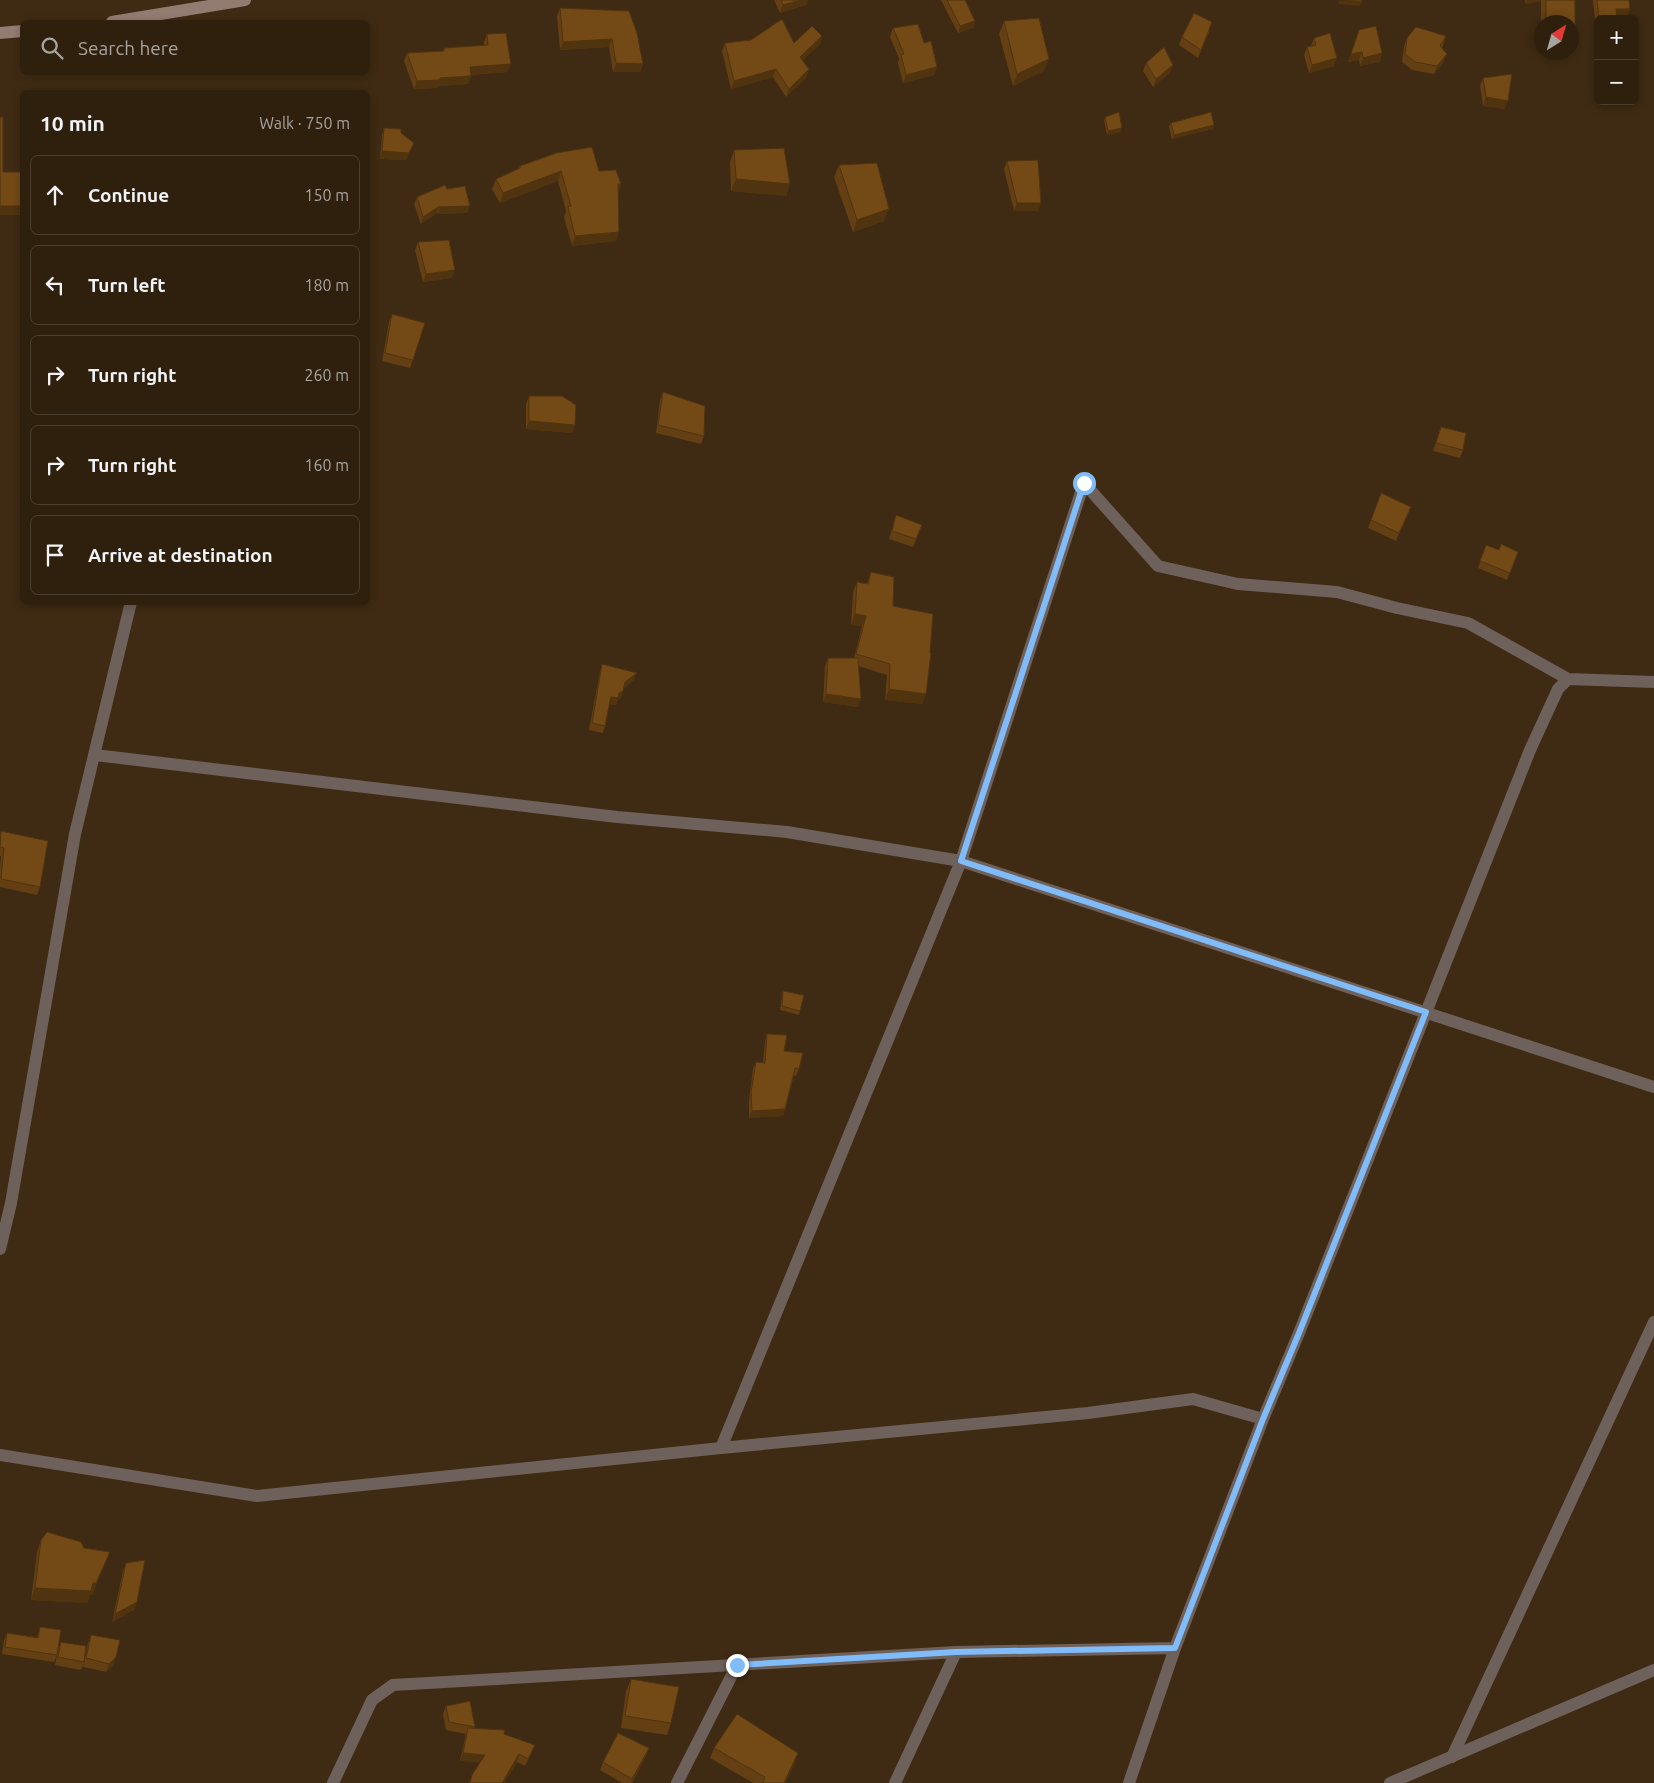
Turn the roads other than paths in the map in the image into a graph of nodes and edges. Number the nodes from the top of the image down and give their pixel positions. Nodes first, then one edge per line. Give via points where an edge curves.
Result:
1 (245, 0) edge
2 (124, 20) edge
3 (20, 31) edge
4 (0, 33) edge
5 (130, 605) edge
6 (1568, 679) junction
7 (1654, 682) edge
8 (95, 755) junction
9 (961, 861) junction
10 (1426, 1012) junction
11 (1654, 1087) edge
12 (0, 1249) edge
13 (1654, 1322) edge
14 (1263, 1419) junction
15 (722, 1448) junction
16 (0, 1455) edge
17 (1175, 1648) junction
18 (956, 1652) junction
19 (737, 1665) junction
20 (1654, 1670) edge
21 (1452, 1757) junction
22 (333, 1783) edge
23 (677, 1783) edge
24 (895, 1783) edge
25 (1129, 1783) edge
26 (1390, 1783) edge

1 - 2 main road
3 - 4 main road
5 - 8 street
6 - 7 street
6 - 9 street via 1468,623 1336,592 1238,584 1158,566 1084,483
6 - 10 street via 1558,690 1530,750
8 - 9 street via 617,817 787,832
8 - 12 street via 75,834 13,1194
9 - 10 street
9 - 15 street
10 - 11 street
10 - 14 street
13 - 21 street
14 - 15 street via 1193,1399 1088,1413
14 - 17 street
15 - 16 street via 257,1496
17 - 18 street
17 - 25 street
18 - 19 street
18 - 24 street
19 - 22 street via 393,1685 372,1700
19 - 23 street
20 - 21 street
21 - 26 street

